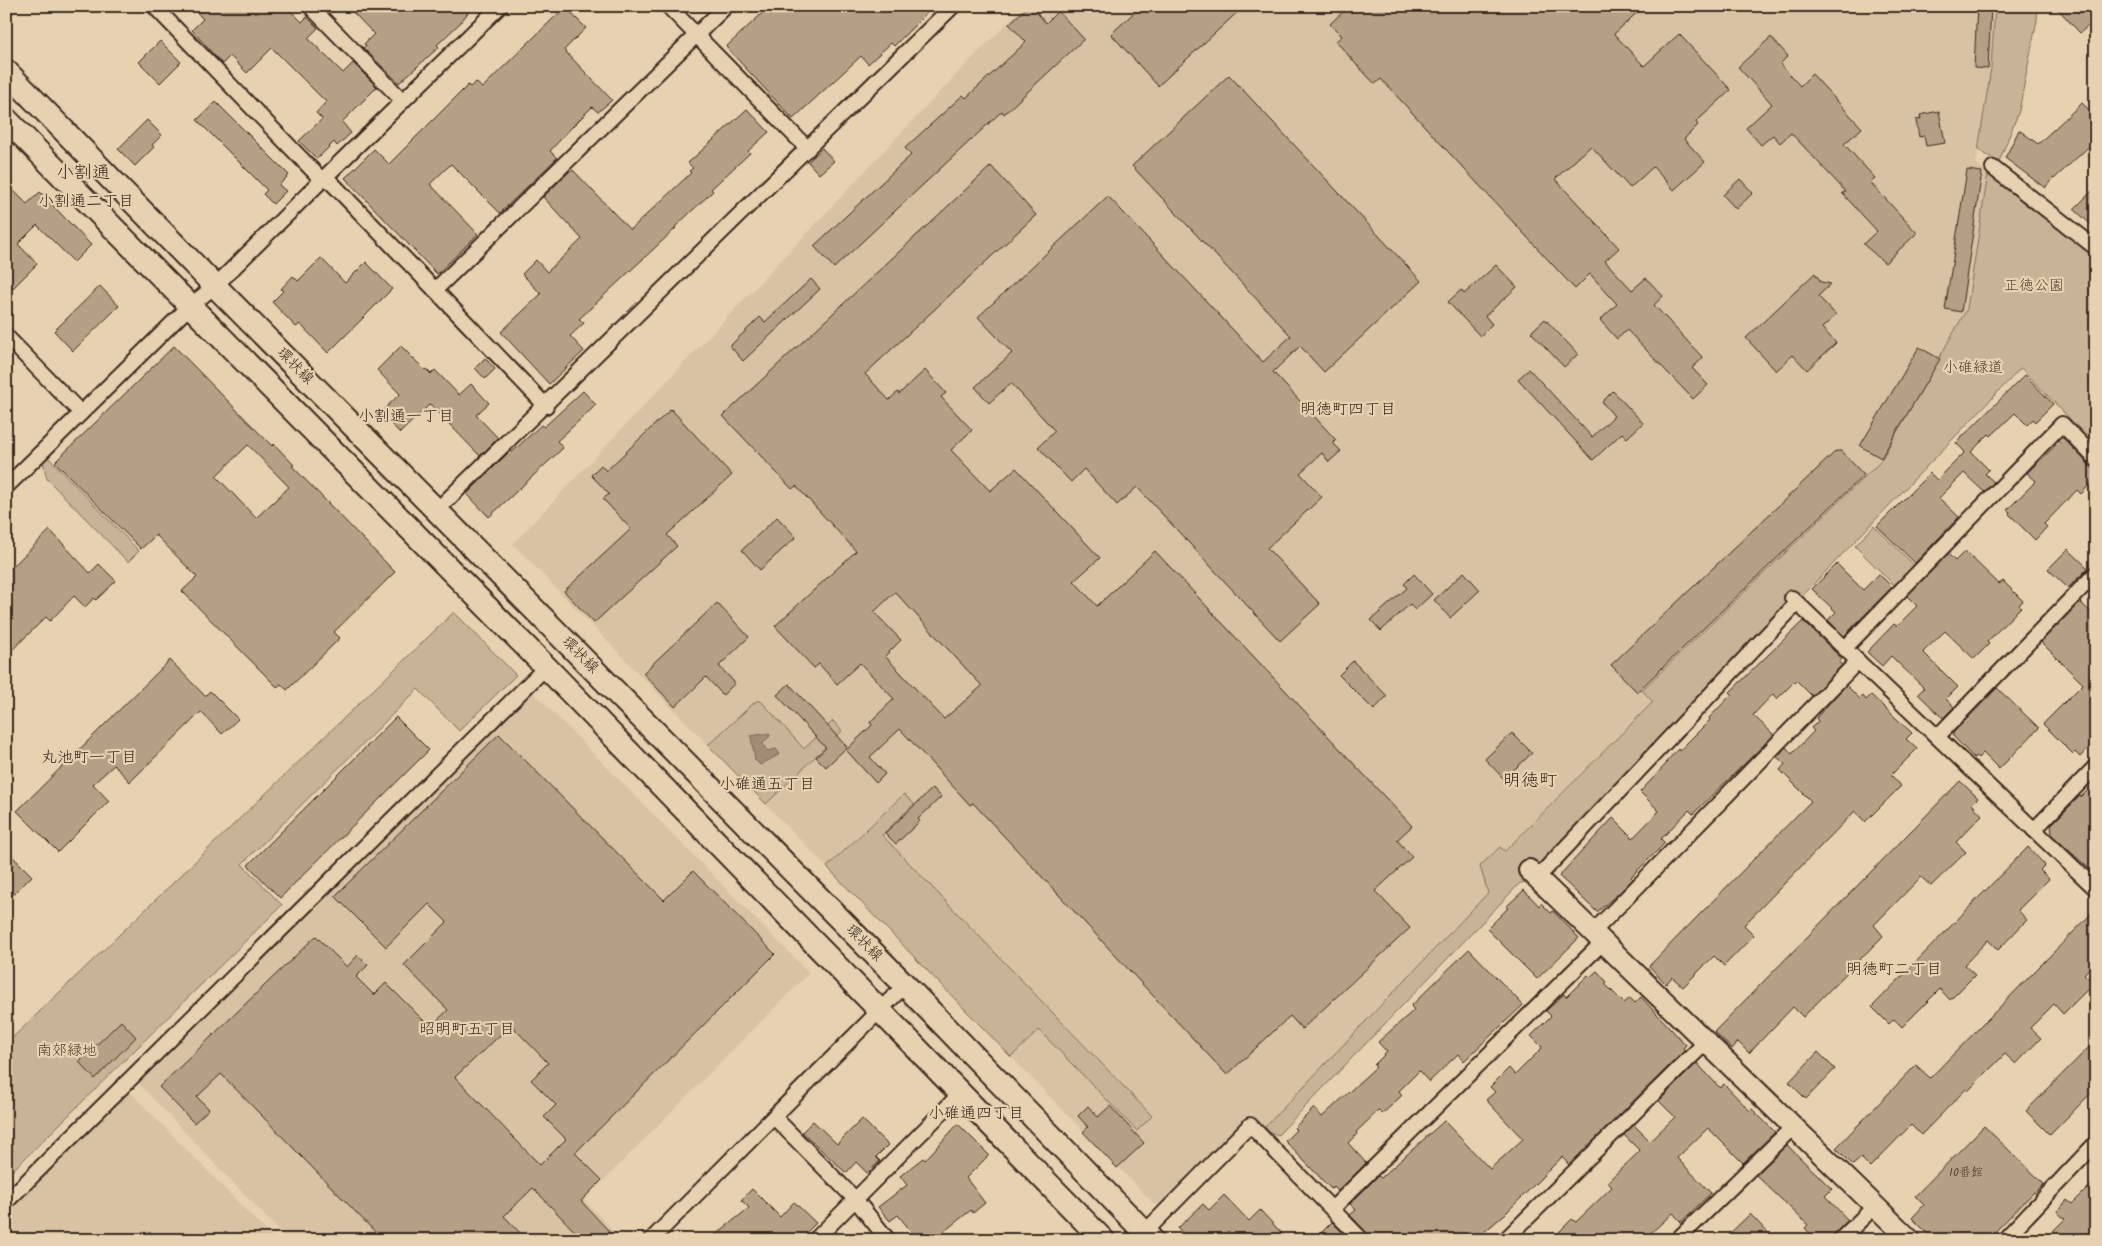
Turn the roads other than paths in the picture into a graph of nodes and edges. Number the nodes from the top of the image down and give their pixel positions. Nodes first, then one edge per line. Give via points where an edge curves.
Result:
1 (154, 6) edge
2 (310, 6) edge
3 (500, 6) edge
4 (668, 6) edge
5 (726, 6) edge
6 (953, 6) edge
7 (696, 35) junction
8 (6, 71) edge
9 (403, 101) junction
10 (6, 119) edge
11 (808, 149) junction
12 (1993, 168) dead end
13 (324, 179) junction
14 (2094, 245) edge
15 (215, 286) junction
16 (435, 290) junction
17 (190, 306) junction
18 (6, 336) edge
19 (546, 406) junction
20 (81, 413) junction
21 (2096, 459) edge
22 (6, 487) edge
23 (437, 510) junction
24 (2096, 573) edge
25 (1845, 648) junction
26 (1858, 661) junction
27 (546, 667) junction
28 (1937, 737) junction
29 (2096, 766) edge
30 (2034, 830) junction
31 (1533, 874) joint
32 (2096, 889) edge
33 (1598, 937) junction
34 (905, 985) junction
35 (879, 1011) junction
36 (1706, 1042) junction
37 (960, 1094) junction
38 (774, 1117) junction
39 (1793, 1127) junction
40 (2096, 1143) edge
41 (856, 1199) junction
42 (6, 1202) edge
43 (1875, 1206) junction
44 (1332, 1209) junction
45 (1149, 1236) edge
46 (651, 1240) edge
47 (816, 1240) edge
48 (888, 1240) edge
49 (1103, 1240) edge
50 (1362, 1240) edge
51 (1505, 1240) edge
52 (1677, 1240) edge
53 (1840, 1240) edge
54 (1910, 1240) edge
55 (2004, 1240) edge

1 - 13 street
2 - 9 street
3 - 9 street
4 - 7 street
5 - 7 street
6 - 11 street
7 - 11 street
7 - 16 street
8 - 15 main road, 環状線
9 - 13 street
10 - 17 main road
11 - 19 street
12 - 14 street
13 - 15 street
13 - 16 street
15 - 17 street
15 - 23 main road, 環状線
16 - 19 street
17 - 20 street
17 - 27 main road
18 - 20 street
19 - 23 street
20 - 22 street
21 - 25 street via 2062,424
23 - 34 main road, 環状線
24 - 28 street
25 - 26 street
25 - 31 street via 1795,600
26 - 28 street
26 - 33 street
27 - 35 main road
27 - 42 street
28 - 30 street
29 - 30 street
30 - 32 street
31 - 33 street
33 - 36 street
33 - 44 street
34 - 35 street
34 - 45 main road, 環状線
35 - 37 main road
35 - 38 street
36 - 39 street
36 - 51 street
37 - 41 street
37 - 49 main road
38 - 41 street
38 - 46 street
39 - 43 street
39 - 52 street
40 - 55 street
41 - 47 street
41 - 48 street
43 - 53 street
43 - 54 street
44 - 45 street via 1250,1125
44 - 50 street

